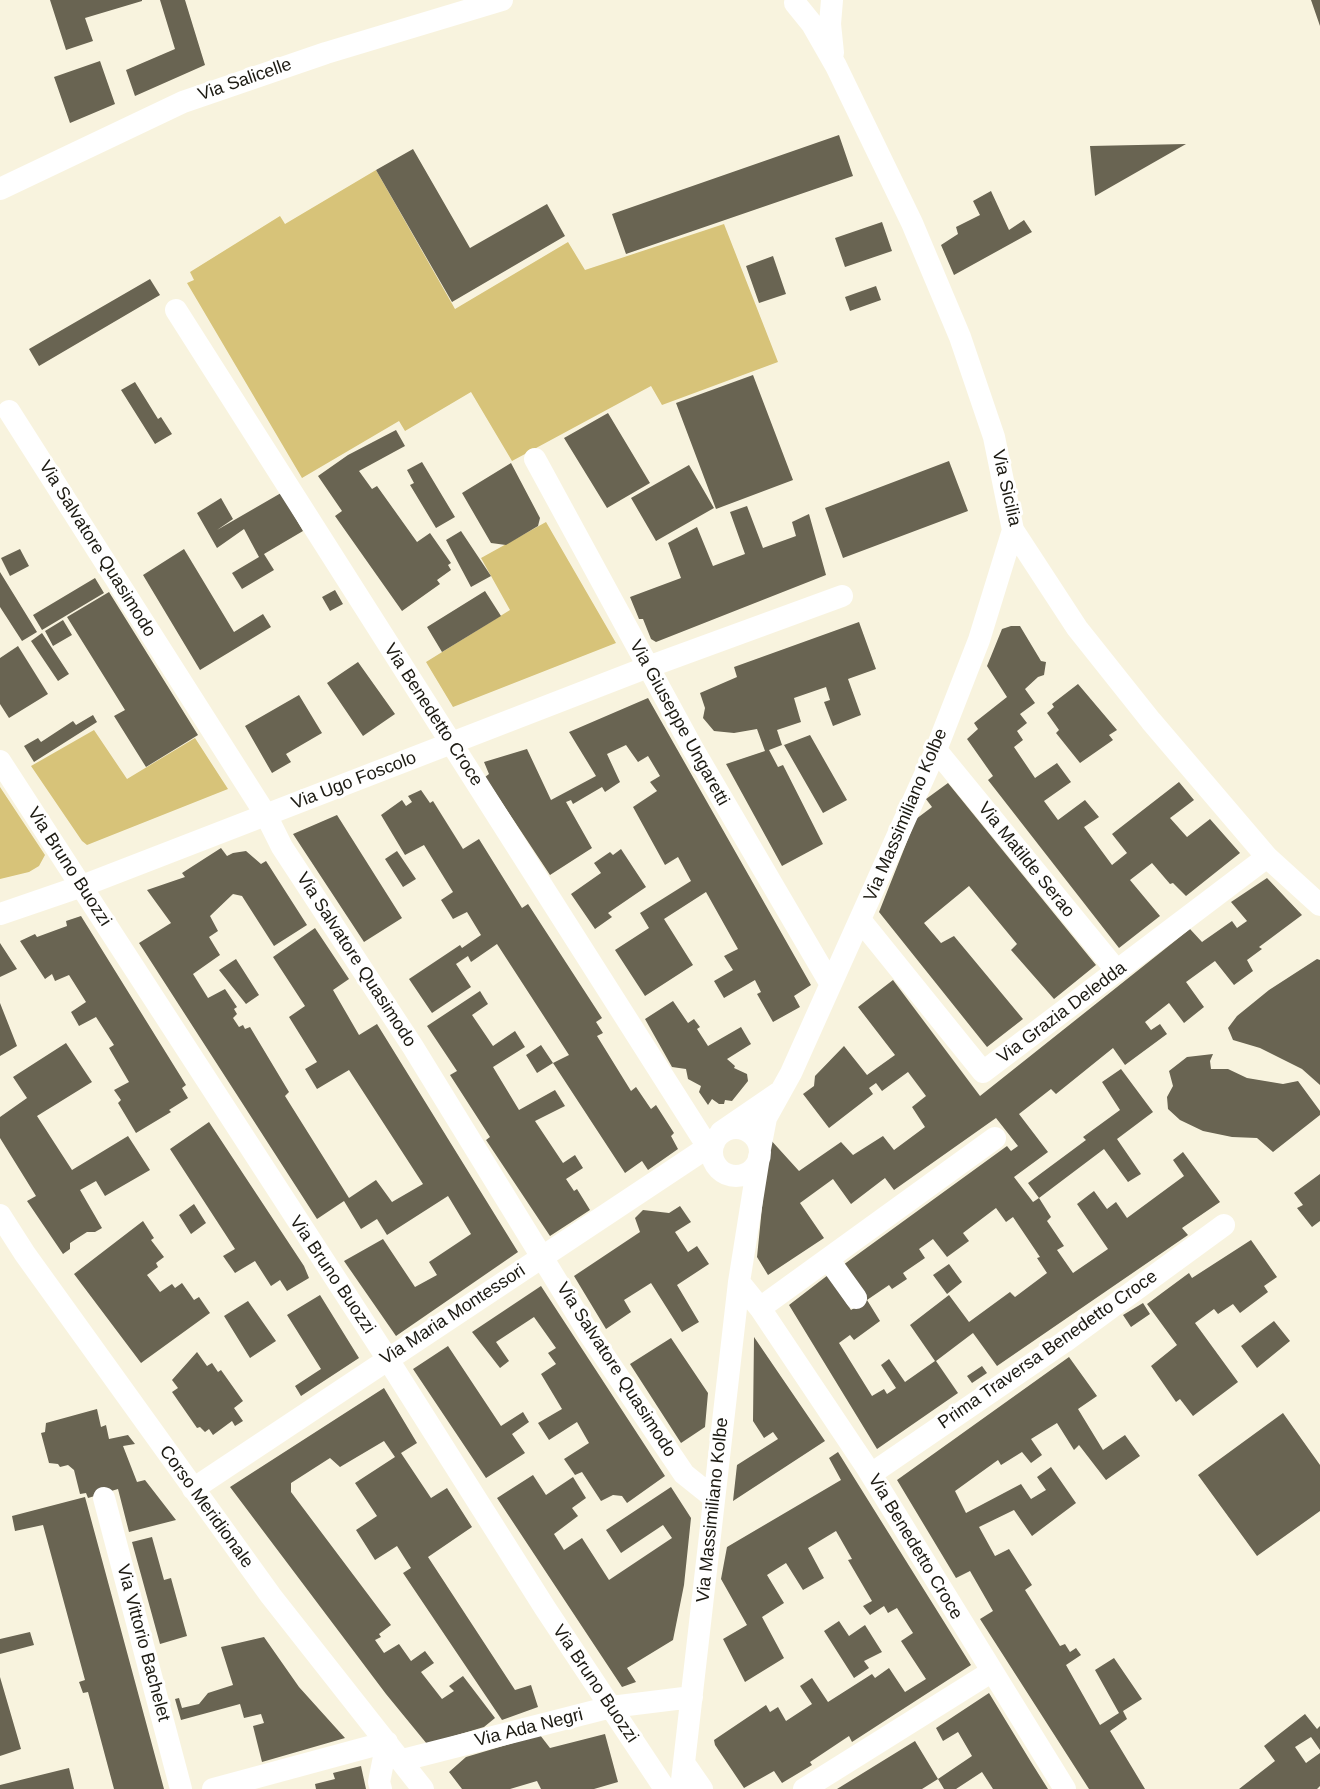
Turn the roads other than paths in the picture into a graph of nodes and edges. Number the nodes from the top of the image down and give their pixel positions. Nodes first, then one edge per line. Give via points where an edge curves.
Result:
1 (502, 0) edge
2 (831, 0) edge
3 (794, 2) edge
4 (836, 66) junction
5 (0, 189) edge
6 (176, 310) dead end
7 (9, 411) dead end
8 (535, 459) dead end
9 (1013, 530) junction
10 (842, 596) dead end
11 (648, 667) junction
12 (453, 744) junction
13 (936, 750) junction
14 (0, 761) edge
15 (266, 815) junction
16 (1267, 857) junction
17 (82, 886) junction
18 (1320, 905) edge
19 (0, 914) edge
20 (861, 921) junction
21 (1117, 971) junction
22 (830, 983) junction
23 (779, 1092) junction
24 (994, 1138) dead end
25 (715, 1141) junction
26 (759, 1153) junction
27 (722, 1171) junction
28 (0, 1215) edge
29 (1224, 1225) dead end
30 (745, 1230) junction
31 (543, 1256) junction
32 (828, 1259) junction
33 (739, 1282) junction
34 (856, 1299) dead end
35 (760, 1308) junction
36 (387, 1358) junction
37 (871, 1474) junction
38 (193, 1489) junction
39 (104, 1498) dead end
40 (714, 1498) junction
41 (991, 1672) junction
42 (692, 1697) junction
43 (611, 1707) junction
44 (387, 1742) junction
45 (403, 1760) junction
46 (684, 1763) junction
47 (181, 1789) edge
48 (213, 1789) edge
49 (381, 1789) edge
50 (423, 1789) edge
51 (665, 1789) edge
52 (681, 1789) edge
53 (702, 1789) edge
54 (804, 1789) edge
55 (1065, 1789) edge

1 - 5 street, Via Salicelle via 326,53 183,102
2 - 3 street via 813,6
2 - 4 street, Via Sicilia via 830,43
3 - 4 street, Via Sicilia
4 - 9 street, Via Sicilia via 912,223 960,338 994,437
6 - 12 street, Via Benedetto Croce
7 - 15 street, Via Salvatore Quasimodo
8 - 11 street, Via Giuseppe Ungaretti
9 - 13 street, Via Massimiliano Kolbe via 979,640
9 - 16 street, Via Sicilia via 1077,628 1150,721
10 - 11 street, Via Ugo Foscolo
11 - 12 street, Via Ugo Foscolo
11 - 22 street, Via Giuseppe Ungaretti
12 - 15 street, Via Ugo Foscolo
12 - 25 street, Via Benedetto Croce via 690,1119
13 - 20 street, Via Massimiliano Kolbe
13 - 21 street, Via Matilde Serao
14 - 17 street, Via Bruno Buozzi
15 - 17 street, Via Ugo Foscolo
15 - 31 street, Via Salvatore Quasimodo via 282,847
16 - 18 street, Via Sicilia
16 - 21 street, Via Grazia Deledda
17 - 19 street, Via Ugo Foscolo
17 - 36 street, Via Bruno Buozzi
20 - 21 street, Via Grazia Deledda via 983,1072
20 - 22 street, Via Massimiliano Kolbe
22 - 23 street, Via Massimiliano Kolbe
23 - 25 street, Via Massimiliano Kolbe
23 - 26 street, Via Massimiliano Kolbe via 766,1118
24 - 32 street
25 - 26 street via 738,1128 746,1130 753,1134
25 - 27 street, Via Massimiliano Kolbe via 713,1158
25 - 31 street, Via Maria Montessori
26 - 27 street via 756,1164 744,1174 736,1176
26 - 30 street, Via Massimiliano Kolbe
27 - 30 street, Via Massimiliano Kolbe via 735,1187 743,1207
28 - 38 street, Corso Meridionale
29 - 37 street, Prima Traversa Benedetto Croce via 1064,1342
30 - 33 street, Via Massimiliano Kolbe
31 - 36 street, Via Maria Montessori
31 - 40 street, Via Salvatore Quasimodo via 588,1332 684,1474
32 - 34 street
32 - 35 street
33 - 35 street, Via Benedetto Croce
33 - 40 street, Via Massimiliano Kolbe
35 - 37 street, Via Benedetto Croce
36 - 38 street, Via Maria Montessori
36 - 43 street, Via Bruno Buozzi
37 - 41 street, Via Benedetto Croce
38 - 44 street, Corso Meridionale via 271,1596
39 - 47 street, Via Vittorio Bachelet
40 - 42 street, Via Massimiliano Kolbe
41 - 54 street
41 - 55 street, Via Benedetto Croce
42 - 43 street, Via Ada Negri
42 - 46 street, Via Massimiliano Kolbe
43 - 45 street, Via Ada Negri
43 - 51 street, Via Bruno Buozzi
44 - 45 street, Corso Meridionale
44 - 48 street
44 - 49 street
45 - 50 street, Corso Meridionale
46 - 52 street, Via Massimiliano Kolbe
46 - 53 street

